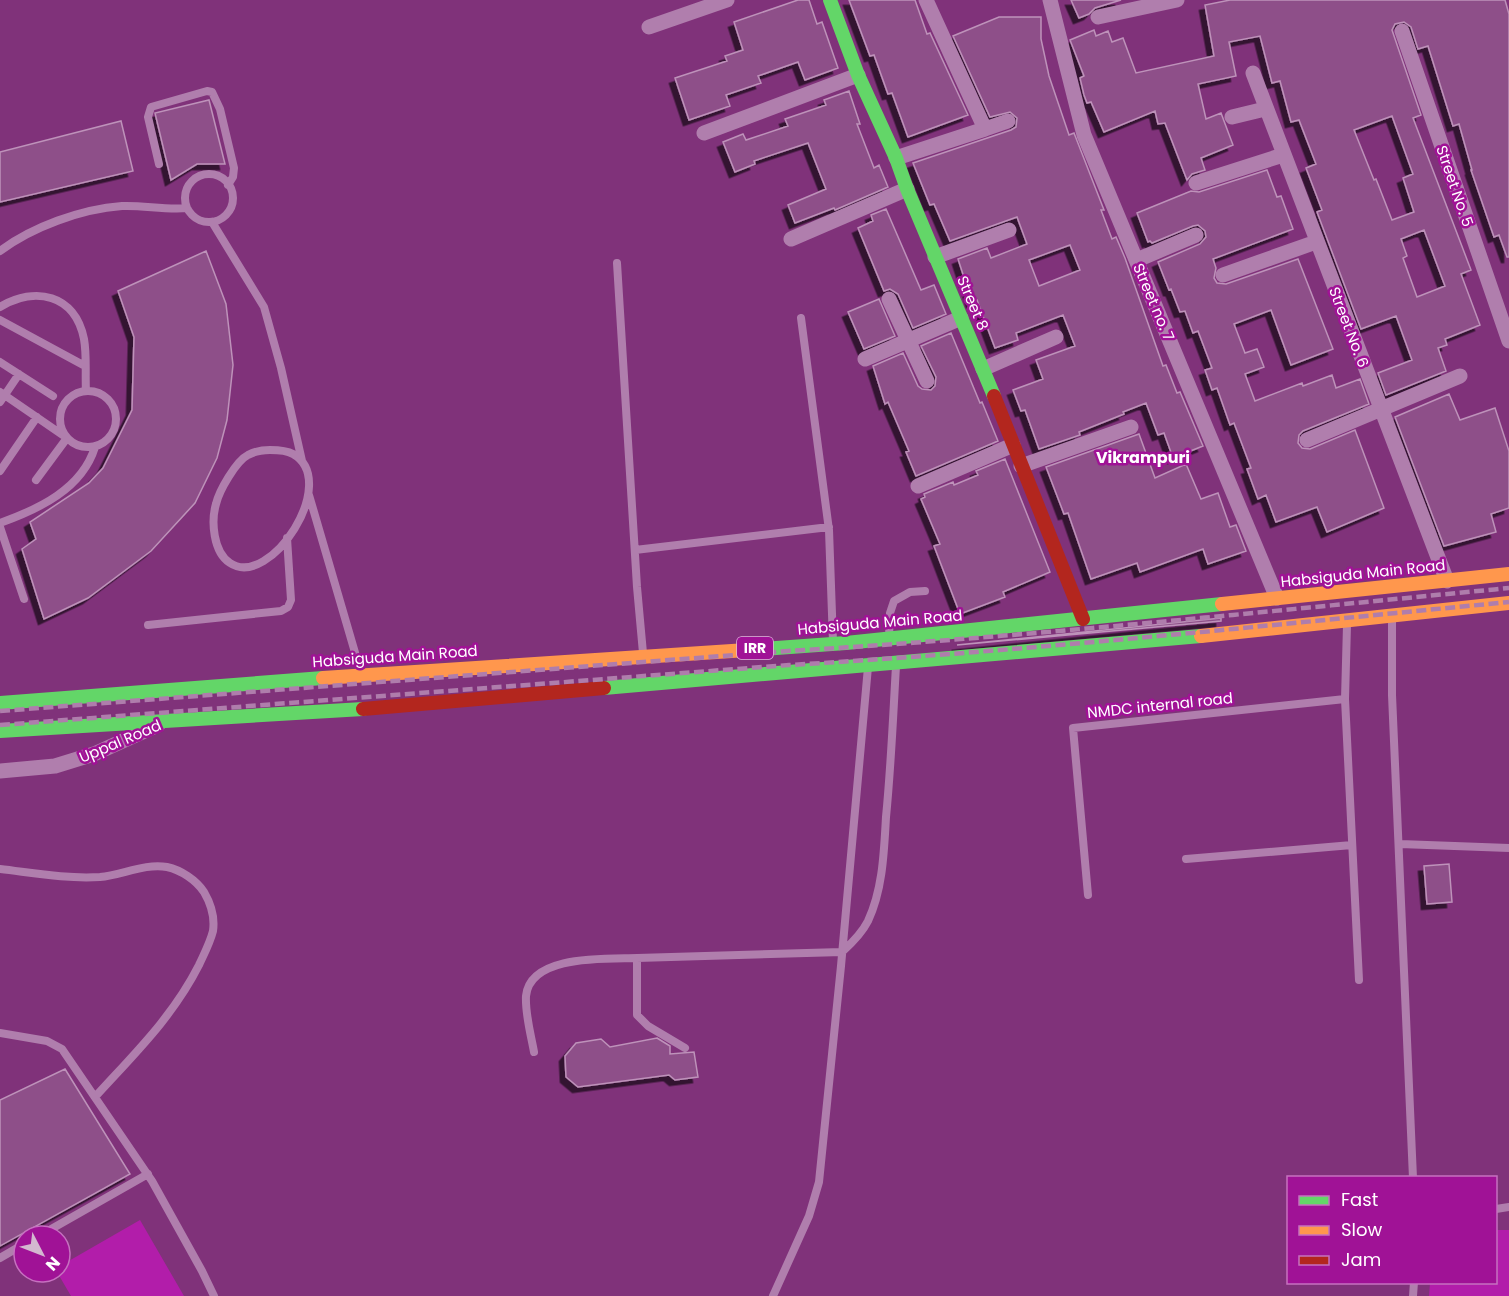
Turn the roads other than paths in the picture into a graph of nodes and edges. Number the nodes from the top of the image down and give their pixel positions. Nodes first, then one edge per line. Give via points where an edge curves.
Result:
1 (727, 0) edge
2 (830, 0) edge
3 (926, 0) edge
4 (1050, 0) edge
5 (1177, 0) edge
6 (1098, 17) dead end
7 (649, 27) dead end
8 (1402, 31) dead end
9 (1253, 73) dead end
10 (858, 75) junction
11 (1265, 109) junction
12 (1232, 117) dead end
13 (1008, 121) dead end
14 (985, 129) junction
15 (704, 133) dead end
16 (1283, 155) junction
17 (896, 158) junction
18 (159, 164) dead end
19 (1196, 183) dead end
20 (228, 185) junction
21 (907, 189) junction
22 (187, 208) junction
23 (212, 222) junction
24 (1009, 230) dead end
25 (1196, 235) dead end
26 (791, 239) dead end
27 (1316, 242) junction
28 (0, 251) edge
29 (935, 257) junction
30 (1137, 261) junction
31 (616, 262) dead end
32 (1222, 274) dead end
33 (889, 299) dead end
34 (0, 307) edge
35 (801, 318) dead end
36 (961, 318) junction
37 (0, 320) edge
38 (1056, 337) dead end
39 (1509, 341) edge
40 (909, 342) junction
41 (866, 359) dead end
42 (0, 362) edge
43 (85, 366) junction
44 (983, 369) junction
45 (19, 375) junction
46 (1460, 375) dead end
47 (927, 381) dead end
48 (86, 391) junction
49 (2, 396) edge
50 (53, 396) dead end
51 (1381, 410) junction
52 (37, 417) junction
53 (1131, 427) dead end
54 (67, 438) junction
55 (1307, 440) dead end
56 (1013, 445) junction
57 (95, 447) junction
58 (302, 463) junction
59 (1021, 466) junction
60 (0, 471) edge
61 (36, 480) dead end
62 (918, 486) dead end
63 (309, 494) junction
64 (0, 525) edge
65 (829, 527) junction
66 (287, 538) junction
67 (634, 550) junction
68 (1509, 574) edge
69 (1447, 581) junction
70 (925, 591) dead end
71 (1278, 598) junction
72 (24, 599) dead end
73 (1509, 603) edge
74 (1392, 616) junction
75 (1083, 619) junction
76 (1347, 622) junction
77 (148, 625) dead end
78 (889, 638) junction
79 (833, 643) junction
80 (643, 656) junction
81 (896, 663) junction
82 (868, 666) junction
83 (370, 687) junction
84 (1345, 699) junction
85 (0, 703) edge
86 (169, 720) junction
87 (0, 731) edge
88 (0, 771) edge
89 (1400, 844) junction
90 (1352, 845) junction
91 (1509, 848) edge
92 (1186, 859) dead end
93 (0, 869) edge
94 (1088, 895) dead end
95 (842, 952) junction
96 (637, 958) junction
97 (1359, 980) dead end
98 (0, 1033) edge
99 (685, 1048) dead end
100 (534, 1052) dead end
101 (95, 1097) junction
102 (148, 1174) junction
103 (1413, 1176) edge
104 (60, 1224) edge
105 (214, 1296) edge
106 (773, 1296) edge

1 - 7 street
2 - 10 main road, Street 8
3 - 14 street
4 - 30 street, Street no. 7 via 1084,135
5 - 6 street
8 - 39 street, Street No. 5
9 - 11 street, Street No. 6
10 - 15 street
10 - 17 main road, Street 8
11 - 12 street
11 - 16 street, Street No. 6
13 - 14 street
14 - 17 street
16 - 19 street
16 - 27 street, Street No. 6
17 - 21 main road, Street 8
18 - 20 lane via 148,117 151,107 212,92 234,168
20 - 22 lane via 216,176 201,176 185,193
20 - 23 lane via 231,208
21 - 26 street
21 - 29 main road, Street 8
22 - 23 lane via 197,219
22 - 28 lane via 122,206 92,211 63,218
23 - 58 lane via 264,307
24 - 29 street
25 - 30 street
27 - 32 street
27 - 51 street, Street No. 6
29 - 36 main road, Street 8
30 - 71 street, Street no. 7
31 - 67 lane
33 - 40 street
34 - 43 lane via 36,295 60,302 80,325
35 - 65 lane
36 - 40 street
36 - 44 main road, Street 8
37 - 43 lane
38 - 44 street
40 - 41 street
40 - 47 street
42 - 45 lane
43 - 48 lane
44 - 56 main road, Street 8
45 - 49 lane
45 - 50 lane
46 - 51 street
48 - 54 lane via 74,395 62,408 60,426
48 - 57 lane via 107,398 116,413 115,430
49 - 52 lane
51 - 55 street
51 - 69 street, Street No. 6
52 - 54 lane
52 - 60 lane
53 - 59 street
54 - 57 lane via 77,446
54 - 61 lane
56 - 59 main road, Street 8
56 - 62 street
57 - 64 lane via 74,483 40,506
58 - 63 lane
58 - 66 lane via 285,451 248,455 239,462 216,503 216,539 220,554 230,564 247,568 263,562
59 - 75 main road, Street 8
63 - 66 lane
63 - 83 lane
64 - 72 lane
65 - 67 lane
65 - 79 lane
66 - 77 lane via 291,600 288,607 281,611
67 - 80 lane
68 - 69 main road, Habsiguda Main Road / IRR
69 - 71 main road, Habsiguda Main Road / IRR
70 - 78 lane via 910,592 894,601
71 - 75 main road, Habsiguda Main Road / IRR
73 - 74 main road, Habsiguda Main Road / IRR
74 - 76 main road, Habsiguda Main Road / IRR
74 - 89 lane
75 - 78 main road, Habsiguda Main Road / IRR
76 - 81 main road, Habsiguda Main Road / IRR
76 - 84 lane
78 - 79 main road, Habsiguda Main Road / IRR
79 - 80 main road, Habsiguda Main Road / IRR
80 - 83 main road, Habsiguda Main Road / IRR
81 - 82 main road, Habsiguda Main Road / IRR
81 - 95 lane via 878,889 865,927
82 - 83 main road, Habsiguda Main Road / IRR
82 - 95 lane
83 - 85 main road, Habsiguda Main Road / IRR
83 - 86 main road, Habsiguda Main Road / IRR
84 - 90 lane
84 - 94 lane, NMDC internal road via 1073,728
86 - 87 main road, Habsiguda Main Road / IRR
86 - 88 street, Uppal Road via 94,754 54,766
89 - 91 lane
89 - 103 lane
90 - 92 lane
90 - 97 lane
93 - 101 lane via 68,878 166,867 183,873 200,886 209,902 213,931 187,988 165,1021
95 - 96 lane
95 - 106 lane via 819,1182 809,1216
96 - 99 lane via 637,1015
96 - 100 lane via 570,962 541,973 530,985 526,998
98 - 101 lane via 47,1041 62,1049
101 - 102 lane
102 - 104 lane
102 - 105 lane

